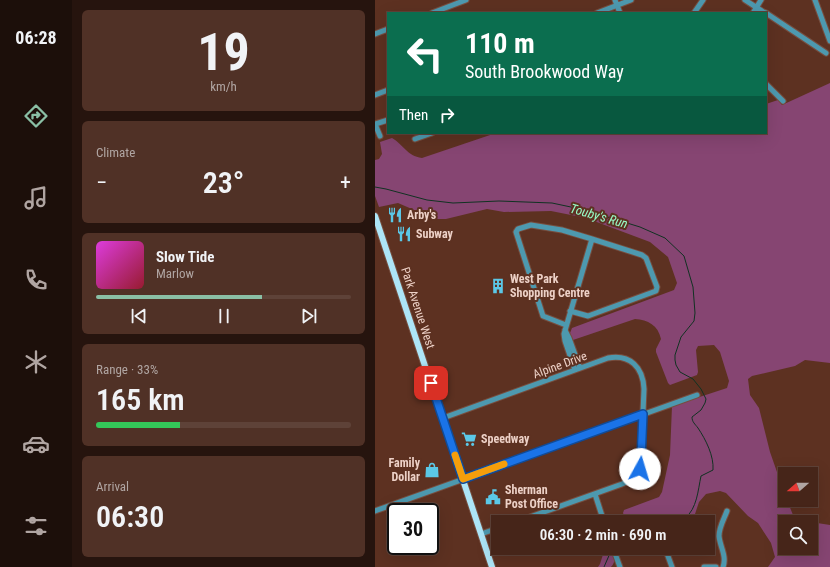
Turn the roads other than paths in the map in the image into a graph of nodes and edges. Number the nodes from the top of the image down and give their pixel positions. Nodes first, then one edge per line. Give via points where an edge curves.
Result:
1 (466, 0) edge
2 (615, 0) edge
3 (631, 0) edge
4 (703, 0) edge
5 (745, 0) edge
6 (761, 0) edge
7 (815, 0) edge
8 (617, 6) junction
9 (757, 7) junction
10 (435, 12) edge
11 (600, 12) edge
12 (620, 12) edge
13 (695, 12) edge
14 (754, 12) edge
15 (764, 12) edge
16 (767, 14) edge
17 (387, 29) edge
18 (375, 34) edge
19 (830, 41) edge
20 (826, 53) dead end
21 (767, 85) edge
22 (387, 90) edge
23 (375, 95) edge
24 (783, 100) dead end
25 (387, 120) edge
26 (375, 124) edge
27 (428, 134) edge
28 (380, 136) dead end
29 (415, 139) dead end
30 (375, 216) edge
31 (592, 238) junction
32 (570, 311) junction
33 (565, 328) junction
34 (578, 369) junction
35 (697, 395) dead end
36 (643, 414) junction
37 (443, 418) junction
38 (463, 479) junction
39 (595, 494) junction
40 (375, 511) edge
41 (727, 511) dead end
42 (536, 515) edge
43 (602, 515) edge
44 (491, 530) edge
45 (481, 534) junction
46 (616, 555) edge
47 (668, 555) edge
48 (492, 567) edge
49 (620, 567) edge
50 (672, 567) edge
51 (704, 567) edge
52 (716, 567) edge
53 (723, 567) edge

1 - 10 street
2 - 8 street
3 - 8 street
4 - 13 street
5 - 9 street
6 - 9 street
7 - 19 street
8 - 11 street
8 - 12 street
9 - 14 street
9 - 15 street
16 - 20 street
17 - 18 street
21 - 24 street
22 - 23 street
25 - 26 street
26 - 28 street
27 - 29 street
30 - 37 main road, Park Avenue West
31 - 32 street
31 - 32 street via 645,256 657,289 588,316
31 - 33 street via 531,225 517,230 543,316
32 - 33 street
33 - 34 street via 565,341
34 - 36 street, Alpine Drive via 612,358 625,358 632,362 640,371 644,383
34 - 37 street, Alpine Drive
35 - 36 street
36 - 38 street
36 - 39 street, Alpine Drive via 638,473 630,481
37 - 38 main road, Park Avenue West
38 - 40 street
38 - 45 main road, Park Avenue West
39 - 42 street, Alpine Drive
39 - 43 street
41 - 53 street via 719,533 725,560
44 - 45 street
45 - 48 main road, Park Avenue West
46 - 49 street
47 - 50 street
51 - 52 street

